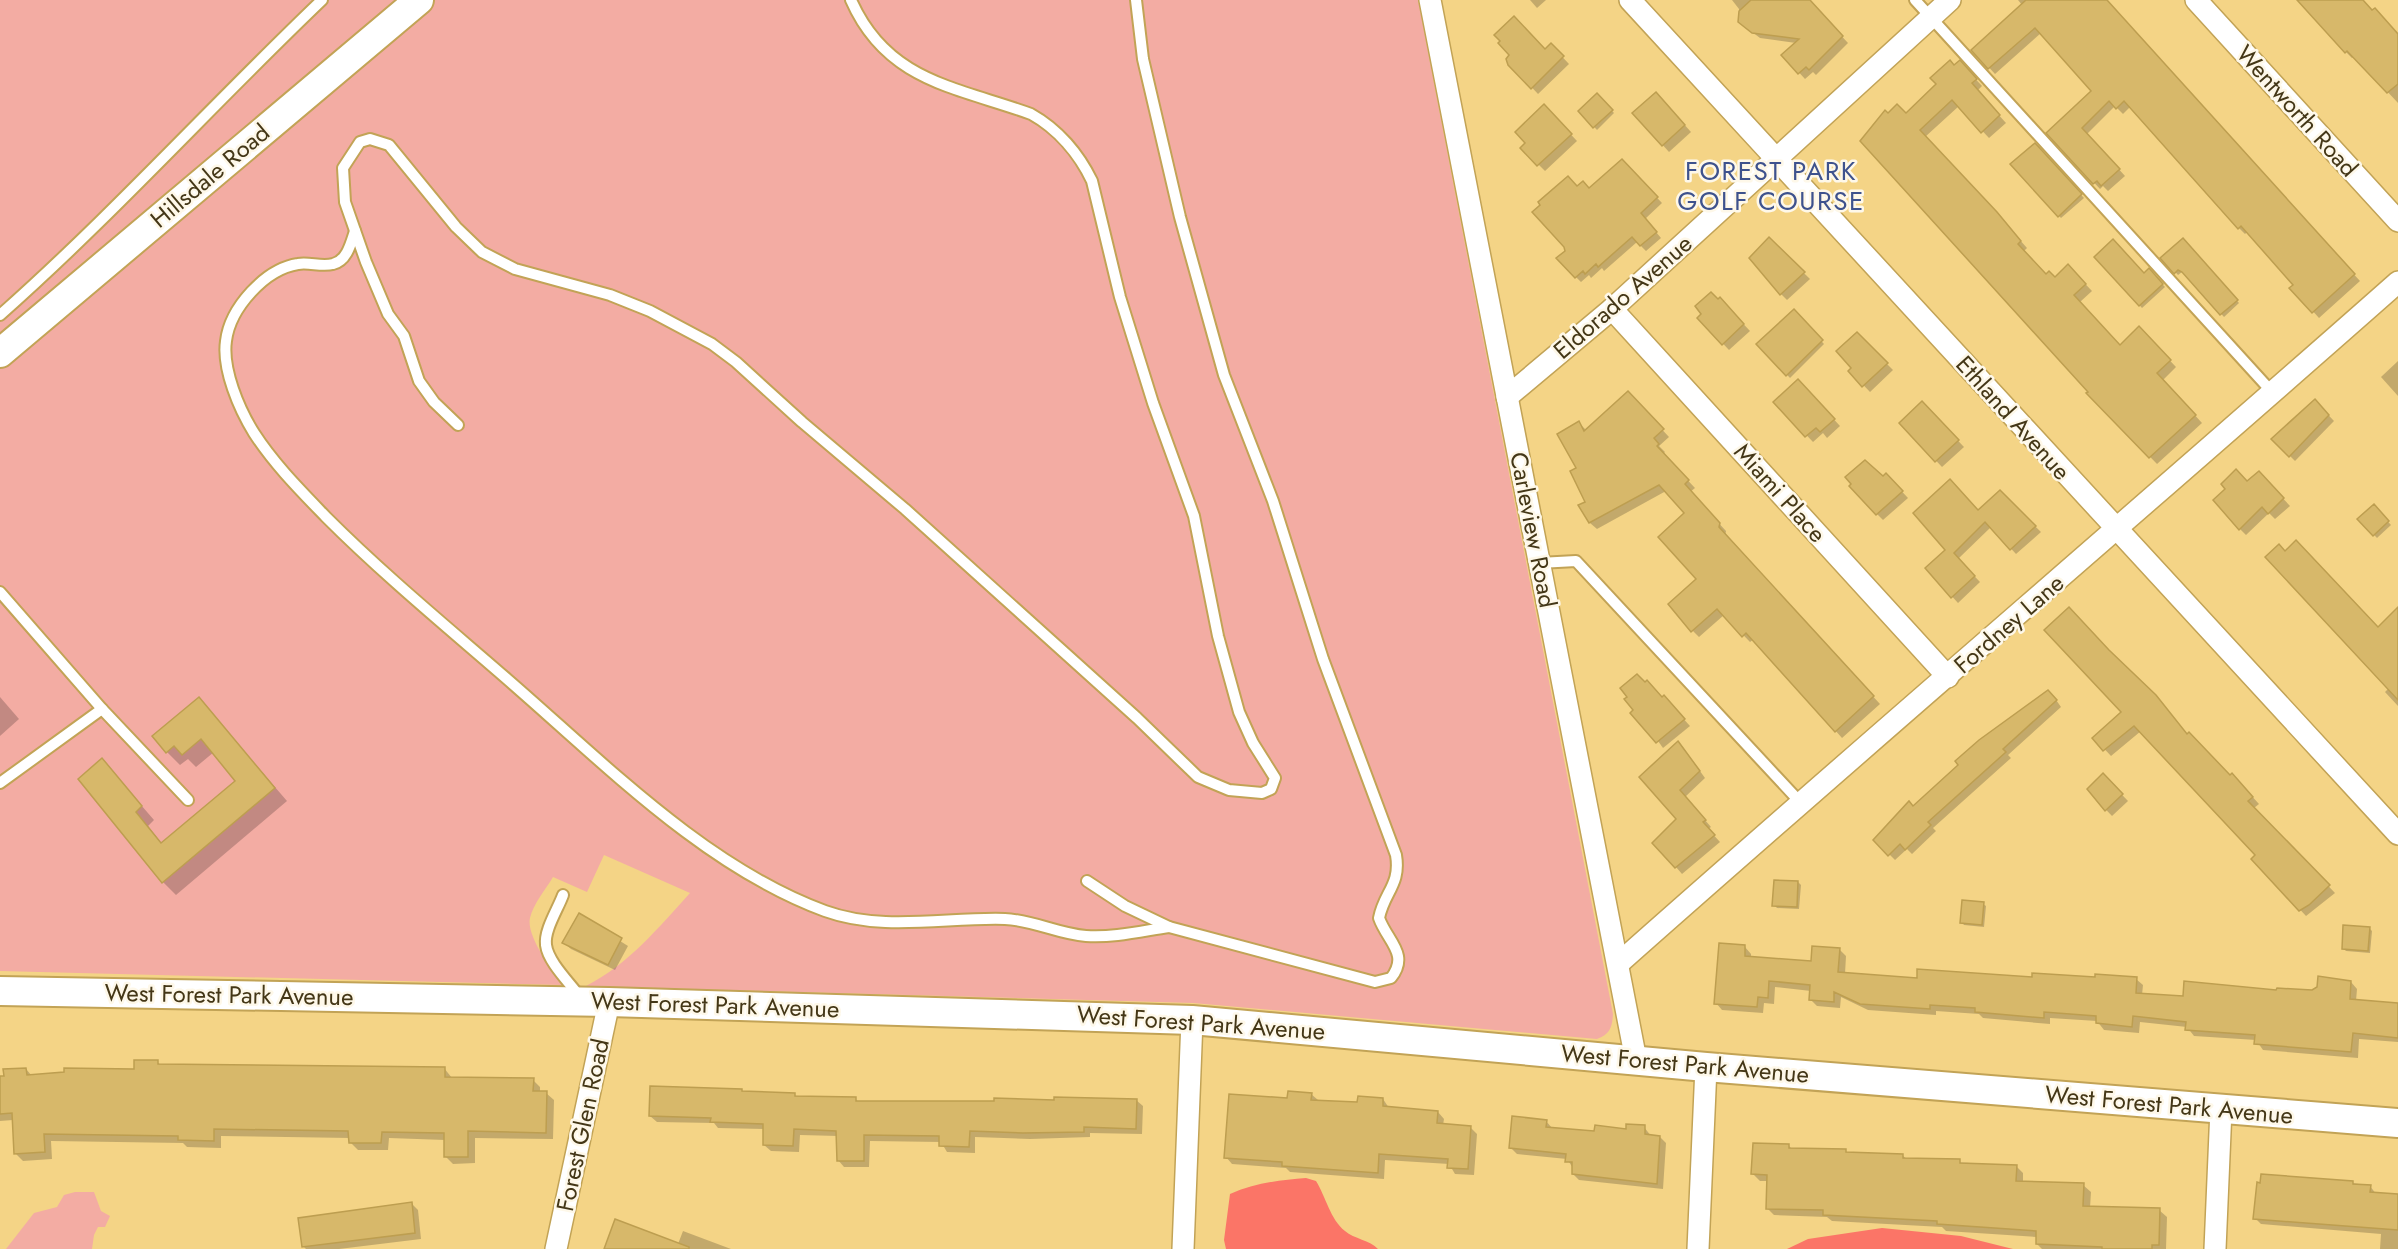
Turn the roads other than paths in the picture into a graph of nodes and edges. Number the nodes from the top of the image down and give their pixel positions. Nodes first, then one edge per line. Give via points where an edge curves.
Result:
1 (322, 0) edge
2 (419, 0) edge
3 (851, 0) edge
4 (1136, 0) edge
5 (1430, 0) edge
6 (1630, 0) edge
7 (1916, 0) edge
8 (1950, 0) edge
9 (2196, 0) edge
10 (1931, 17) junction
11 (1776, 158) junction
12 (2398, 221) edge
13 (355, 231) junction
14 (2398, 282) edge
15 (1612, 309) junction
16 (0, 315) edge
17 (0, 352) edge
18 (2273, 393) junction
19 (1507, 397) junction
20 (458, 425) dead end
21 (2116, 530) junction
22 (1539, 563) junction
23 (0, 592) edge
24 (1948, 677) junction
25 (102, 709) junction
26 (0, 783) edge
27 (189, 800) dead end
28 (1800, 802) junction
29 (2398, 834) edge
30 (1087, 881) dead end
31 (563, 895) dead end
32 (1169, 927) junction
33 (1618, 964) junction
34 (0, 991) edge
35 (597, 1002) junction
36 (1192, 1020) junction
37 (1636, 1060) junction
38 (1706, 1067) junction
39 (2221, 1109) junction
40 (2398, 1123) edge
41 (556, 1249) edge
42 (1184, 1249) edge
43 (1698, 1249) edge
44 (2215, 1249) edge

1 - 16 lane via 239,79 68,255
2 - 17 main road, Hillsdale Road
3 - 13 lane via 876,40 917,75 1031,114 1060,136 1085,167 1153,404 1194,516 1218,636 1239,712 1275,778 1267,792 1229,790 1198,777 905,509 712,344 650,311 610,295 515,269 482,252 389,145 370,139 360,142 343,168 345,202
4 - 32 lane via 1143,59 1177,206 1224,375 1396,855 1399,870 1379,918 1400,956 1398,970 1391,978 1375,982
5 - 19 street, Carleview Road
6 - 11 street, Ethland Avenue
7 - 10 lane
8 - 10 street, Eldorado Avenue
9 - 12 street, Wentworth Road
10 - 11 street, Eldorado Avenue
10 - 18 lane
11 - 15 street, Eldorado Avenue
11 - 21 street, Ethland Avenue
13 - 20 lane via 388,314 404,336 419,381
13 - 32 lane via 349,250 338,261 332,265 296,264 260,283 238,310 225,346 239,403 252,430 280,468 377,567 585,747 722,857 794,899 831,913 905,923 1006,919 1086,936
14 - 18 street, Fordney Lane
15 - 19 street, Eldorado Avenue
15 - 24 street, Miami Place
18 - 21 street, Fordney Lane
19 - 22 street, Carleview Road
21 - 24 street, Fordney Lane
21 - 29 street, Ethland Avenue
22 - 28 lane via 1576,561
22 - 33 street, Carleview Road
23 - 25 lane
24 - 28 street, Fordney Lane
25 - 26 lane
25 - 27 lane
28 - 33 street, Fordney Lane
30 - 32 lane via 1125,906
31 - 35 lane via 546,946 550,956
33 - 37 street, Carleview Road
34 - 35 main road, West Forest Park Avenue
35 - 36 main road, West Forest Park Avenue
35 - 41 street, Forest Glen Road
36 - 37 main road, West Forest Park Avenue
36 - 42 street
37 - 38 main road, West Forest Park Avenue
38 - 39 main road, West Forest Park Avenue
38 - 43 street
39 - 40 main road, West Forest Park Avenue
39 - 44 street

